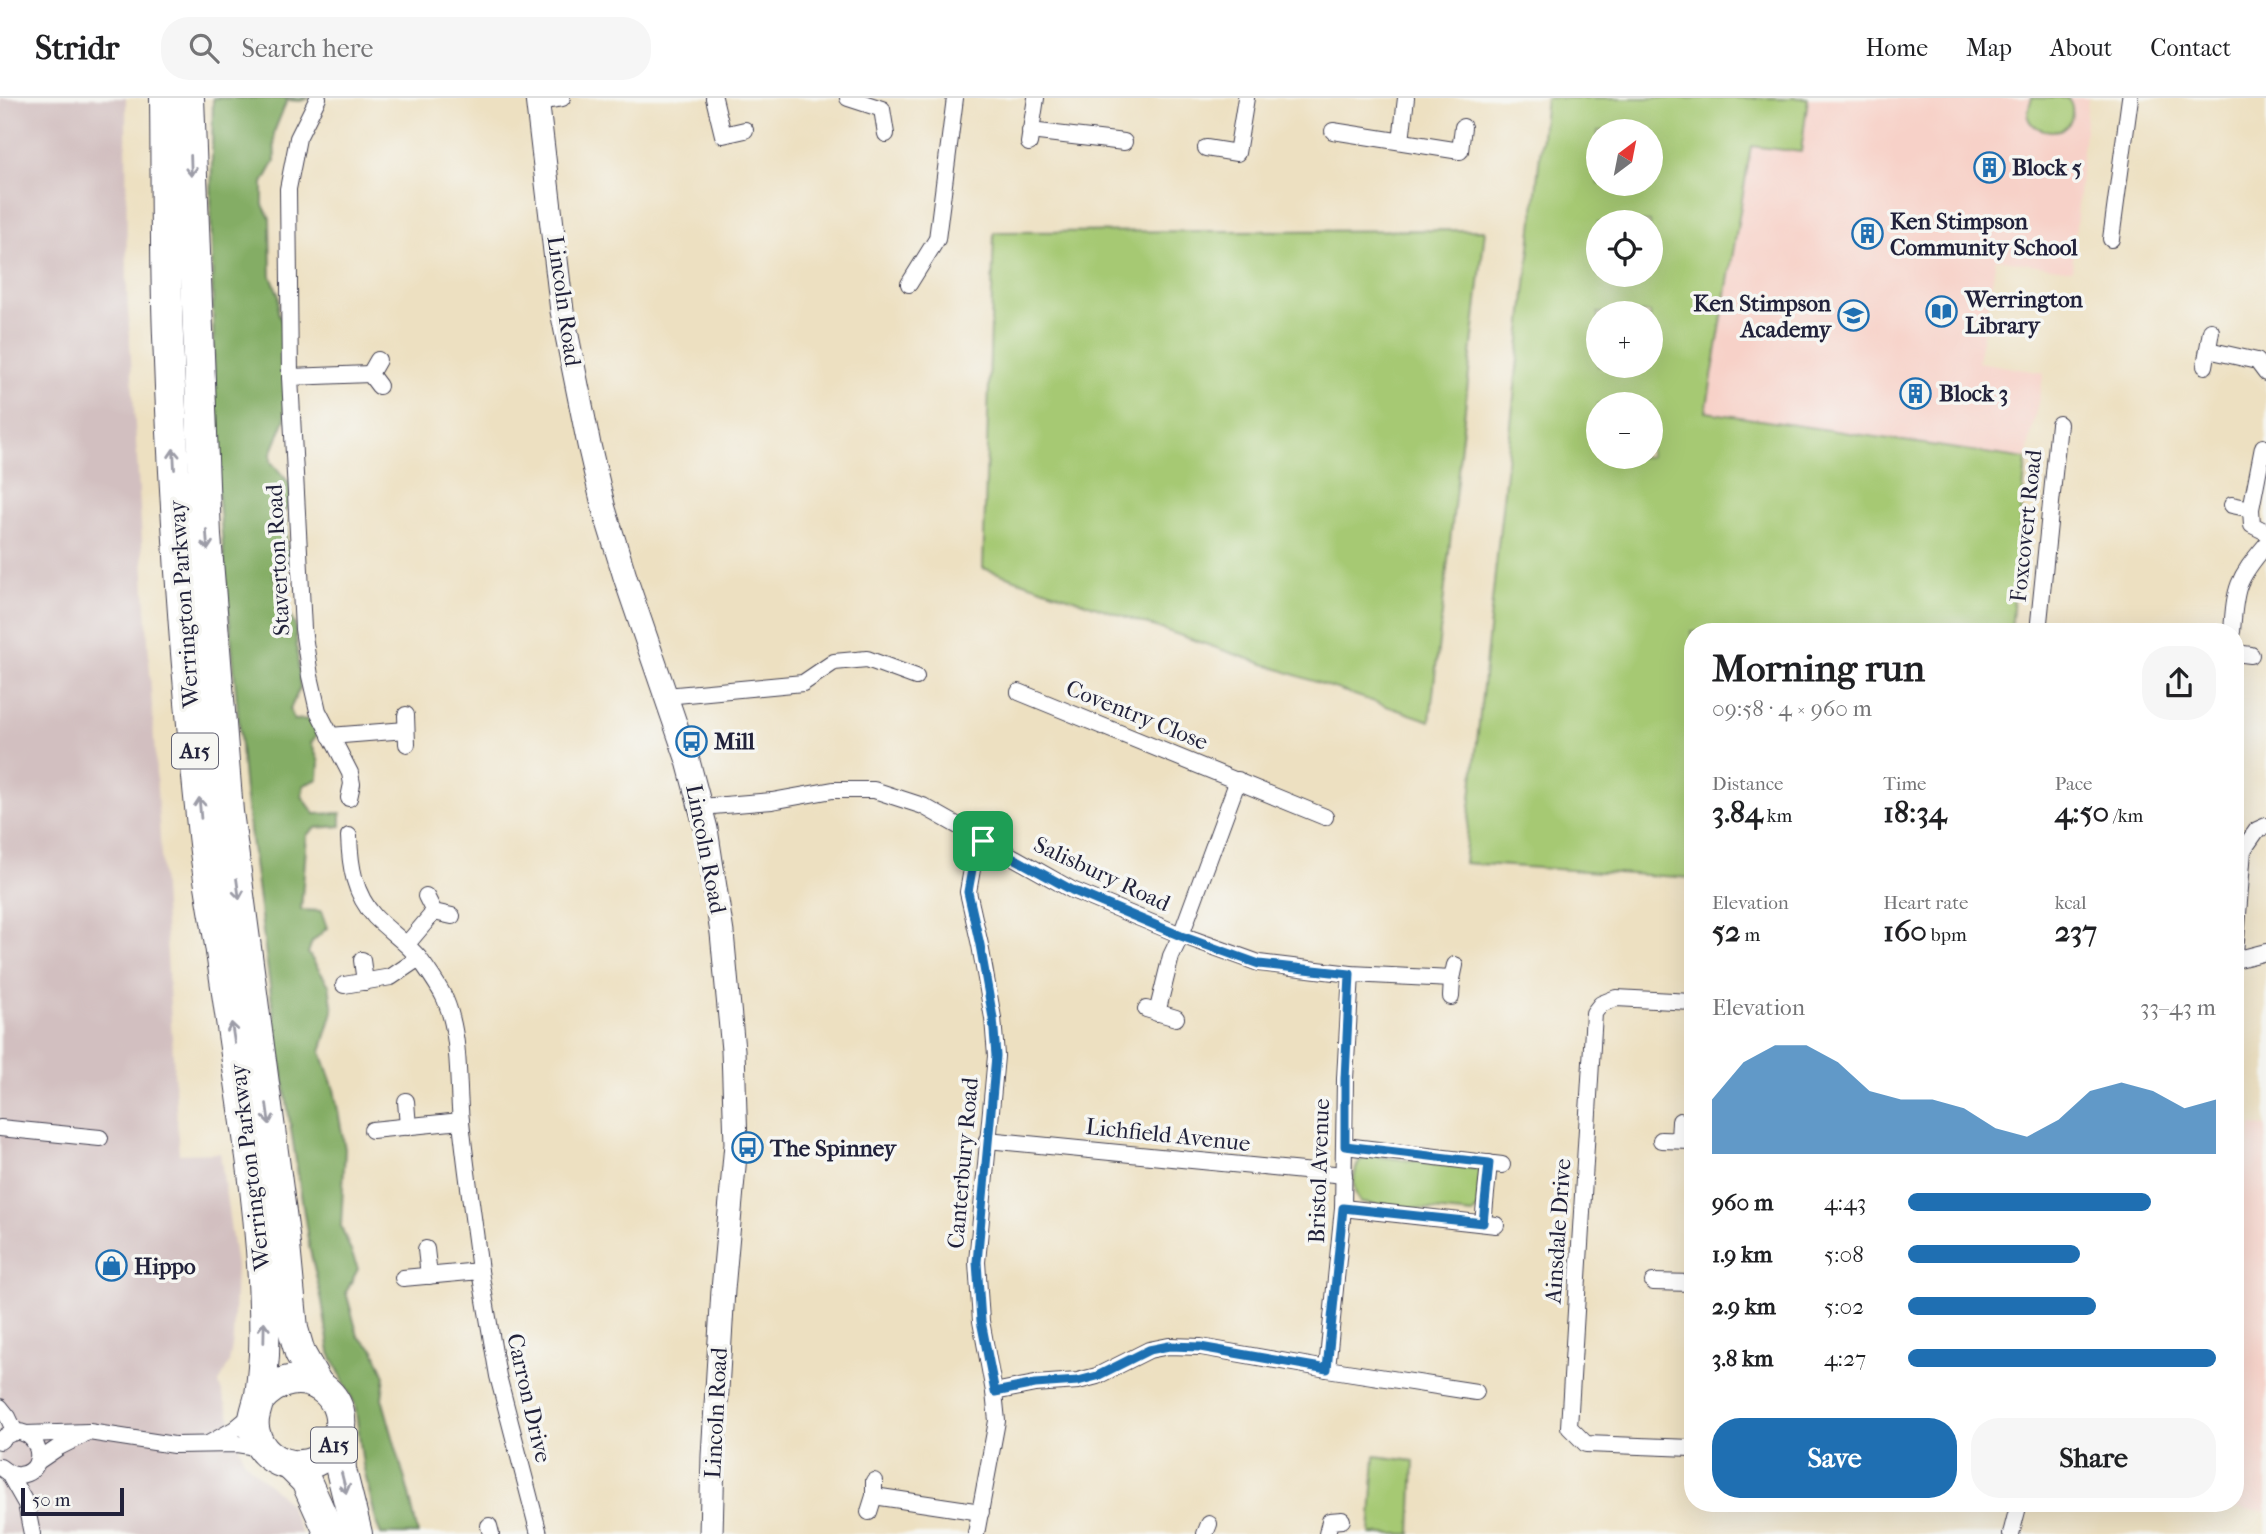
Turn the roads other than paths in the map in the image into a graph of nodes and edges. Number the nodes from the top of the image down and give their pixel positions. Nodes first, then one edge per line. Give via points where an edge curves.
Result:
1 (165, 98) edge
2 (188, 98) edge
3 (318, 98) edge
4 (562, 98) edge
5 (714, 98) edge
6 (848, 98) edge
7 (955, 98) edge
8 (1035, 98) edge
9 (1246, 98) edge
10 (1406, 98) edge
11 (2130, 98) edge
12 (538, 100) edge
13 (1463, 127) dead end
14 (745, 130) dead end
15 (1333, 131) dead end
16 (886, 134) dead end
17 (1401, 141) junction
18 (1124, 142) dead end
19 (1206, 148) dead end
20 (2111, 239) dead end
21 (909, 284) dead end
22 (2211, 331) dead end
23 (2262, 367) edge
24 (376, 373) dead end
25 (290, 377) junction
26 (2059, 424) dead end
27 (2263, 447) dead end
28 (2232, 505) dead end
29 (2256, 522) edge
30 (2266, 545) edge
31 (2039, 623) edge
32 (2233, 623) edge
33 (916, 677) dead end
34 (1019, 692) dead end
35 (666, 696) junction
36 (406, 730) dead end
37 (330, 736) junction
38 (1238, 780) junction
39 (349, 798) dead end
40 (701, 807) junction
41 (1325, 817) dead end
42 (2266, 826) edge
43 (349, 836) dead end
44 (983, 841) junction
45 (2244, 850) edge
46 (426, 896) dead end
47 (434, 912) junction
48 (452, 916) dead end
49 (1181, 936) junction
50 (407, 943) junction
51 (2266, 952) edge
52 (419, 958) junction
53 (2244, 958) edge
54 (362, 960) dead end
55 (1350, 974) junction
56 (365, 982) junction
57 (344, 985) dead end
58 (1451, 997) dead end
59 (1684, 1002) edge
60 (1176, 1018) dead end
61 (406, 1101) dead end
62 (461, 1121) junction
63 (1680, 1121) dead end
64 (408, 1126) junction
65 (0, 1128) edge
66 (372, 1130) dead end
67 (1684, 1134) edge
68 (100, 1138) dead end
69 (987, 1140) junction
70 (1661, 1140) dead end
71 (1684, 1141) edge
72 (1345, 1146) junction
73 (1344, 1175) junction
74 (1343, 1208) junction
75 (426, 1249) dead end
76 (480, 1271) junction
77 (429, 1276) junction
78 (403, 1278) dead end
79 (1653, 1282) dead end
80 (1684, 1283) edge
81 (1327, 1369) junction
82 (318, 1385) junction
83 (995, 1392) junction
84 (1476, 1392) dead end
85 (0, 1407) edge
86 (256, 1407) junction
87 (89, 1432) junction
88 (339, 1432) junction
89 (8, 1437) edge
90 (205, 1445) junction
91 (262, 1448) junction
92 (1684, 1448) edge
93 (35, 1466) junction
94 (291, 1466) junction
95 (3, 1471) edge
96 (873, 1496) dead end
97 (26, 1504) junction
98 (981, 1512) junction
99 (2017, 1512) edge
100 (32, 1534) edge
101 (330, 1534) edge
102 (357, 1534) edge
103 (539, 1534) edge
104 (710, 1534) edge
105 (976, 1534) edge
106 (2011, 1534) edge

86 -> 1 highway, Werrington Parkway / A15 via 264,1338 262,1239 203,838 180,585 168,334
2 -> 82 highway, Werrington Parkway / A15 via 206,536 228,812 293,1329
3 - 25 street, Staverton Road via 298,138 288,189
4 - 12 street
5 - 14 street via 723,135
6 - 16 street via 882,109
7 - 21 street via 937,239
8 - 18 street via 1030,137
9 - 19 street via 1237,153
10 - 17 street
11 - 20 street
12 - 35 street, Lincoln Road via 562,311 589,445 604,509
13 - 17 street via 1460,151
15 - 17 street
22 - 23 street via 2206,358
24 - 25 street
25 - 37 street, Staverton Road via 303,629 315,699
26 - 31 street, Foxcovert Road
27 - 29 street
28 - 29 street
30 - 32 street via 2240,578
33 - 35 street via 867,659 834,663 803,683
34 - 38 street, Coventry Close
35 - 40 street, Lincoln Road
36 - 37 street
37 - 39 street, Staverton Road via 350,774
38 - 41 street, Coventry Close
38 - 49 street
40 - 44 street, Salisbury Road via 833,790 874,790 923,806
40 - 104 street, Lincoln Road via 722,933 736,1143
42 - 45 street via 2257,830
43 - 50 street, Carron Drive via 350,862 363,902
44 - 49 street, Salisbury Road via 1072,890
44 - 69 street, Canterbury Road via 974,858 968,892 996,1056
46 - 47 street
47 - 48 street
47 - 50 street
49 - 55 street, Salisbury Road via 1259,964
49 - 60 street via 1151,1011
50 - 52 street, Carron Drive
51 - 53 street
52 - 56 street via 391,977
52 - 62 street, Carron Drive via 445,1000 452,1023
54 - 56 street
55 - 58 street, Salisbury Road via 1454,972
55 - 72 street, Bristol Avenue
56 - 57 street
59 - 92 street, Ainsdale Drive via 1616,998 1594,1013 1569,1427 1586,1444
61 - 64 street
62 - 64 street
62 - 76 street, Carron Drive
63 - 67 street
64 - 66 street
65 - 68 street
69 - 73 street, Lichfield Avenue
69 - 83 street, Canterbury Road via 977,1262 981,1321
70 - 71 street
72 - 73 street, Bristol Avenue
72 - 74 street via 1496,1164 1490,1224
73 - 74 street, Bristol Avenue
74 - 81 street, Bristol Avenue
75 - 77 street
76 - 77 street
76 - 103 street, Carron Drive via 499,1376
77 - 78 street
79 - 80 street
81 - 83 street via 1169,1346 1149,1350 1097,1376
81 - 84 street
82 - 86 highway via 306,1380 279,1382
82 - 88 highway, A15 via 336,1405
83 - 98 street, Canterbury Road via 997,1421
85 - 89 street via 9,1417
86 - 90 street via 235,1429
86 - 91 highway, A15 via 253,1428
87 - 89 street
87 - 90 street
87 - 93 street
88 - 94 highway, A15 via 327,1454
88 -> 102 highway, A15 via 341,1470
89 - 93 street via 31,1437 38,1448
90 - 91 street
91 - 94 highway, A15
93 - 95 street via 21,1475
93 - 97 street
94 - 101 highway, A15 via 306,1481
95 - 97 street
96 - 98 street
97 - 100 street
98 - 105 street, Canterbury Road
99 - 106 street

